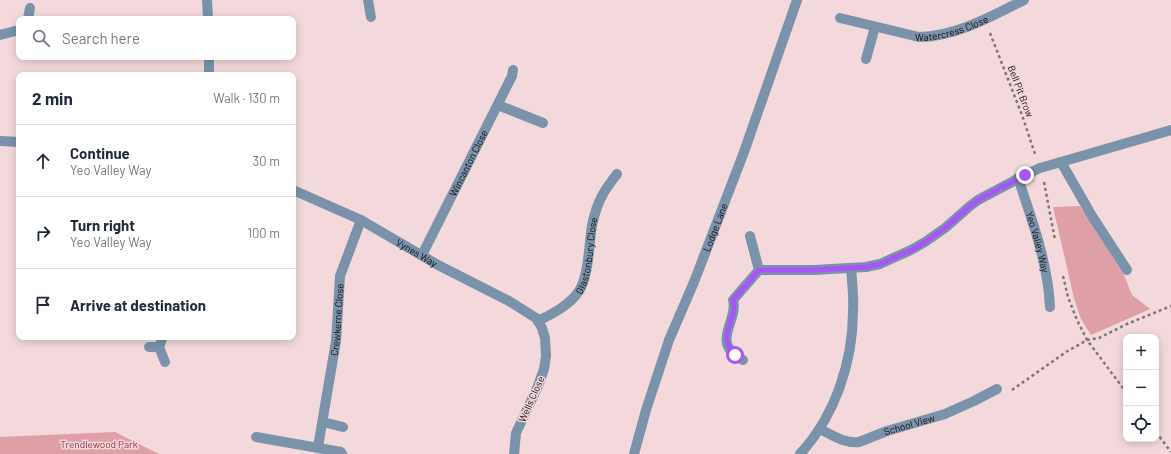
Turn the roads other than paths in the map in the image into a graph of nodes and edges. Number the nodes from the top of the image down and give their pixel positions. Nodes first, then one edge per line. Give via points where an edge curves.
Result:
1 (207, 0) edge
2 (368, 0) edge
3 (797, 0) edge
4 (1024, 0) edge
5 (30, 8) dead end
6 (29, 16) edge
7 (208, 16) edge
8 (371, 17) dead end
9 (840, 18) dead end
10 (875, 26) junction
11 (16, 31) edge
12 (0, 35) edge
13 (866, 59) dead end
14 (209, 60) edge
15 (513, 70) dead end
16 (209, 72) edge
17 (498, 105) junction
18 (543, 123) dead end
19 (1171, 130) edge
20 (0, 141) edge
21 (16, 142) edge
22 (1061, 162) junction
23 (617, 174) dead end
24 (1018, 178) junction
25 (296, 191) edge
26 (361, 220) junction
27 (750, 236) dead end
28 (422, 255) junction
29 (851, 268) junction
30 (759, 270) junction
31 (1127, 270) dead end
32 (1050, 307) dead end
33 (538, 321) junction
34 (157, 344) edge
35 (743, 360) dead end
36 (165, 362) dead end
37 (997, 389) dead end
38 (322, 422) junction
39 (343, 427) dead end
40 (820, 429) junction
41 (256, 437) dead end
42 (318, 447) junction
43 (342, 454) edge
44 (514, 454) edge
45 (634, 454) edge
46 (800, 454) edge

1 - 7 street
2 - 8 street
3 - 45 street, Lodge Lane via 741,159 669,340
4 - 10 street, Watercress Close via 985,20 947,34 919,37
5 - 6 street
9 - 10 street, Watercress Close
10 - 13 street
11 - 12 street
14 - 16 street
15 - 17 street, Wincanton Close
17 - 18 street
17 - 28 street, Wincanton Close
19 - 22 street
20 - 21 street
22 - 24 street
22 - 31 street
23 - 33 street, Glastonbury Close via 601,197 595,214 585,275 580,290 567,304
24 - 29 street via 978,200 945,228 912,250 880,264
24 - 32 street, Yeo Valley Way via 1041,252 1049,288
25 - 26 street, Vynes Way
26 - 28 street, Vynes Way
26 - 38 street, Crewkerne Close via 340,276 336,341
27 - 30 street
28 - 33 street, Vynes Way via 509,301
29 - 30 street
29 - 40 street via 853,312 849,352 838,391
30 - 35 street via 733,300 734,306 727,333 727,341 732,352
33 - 44 street, Wells Close via 545,338 544,369 516,433
34 - 36 street
37 - 40 street, School View via 945,414 855,443
38 - 39 street
38 - 42 street, Crewkerne Close
40 - 46 street
41 - 42 street
42 - 43 street

